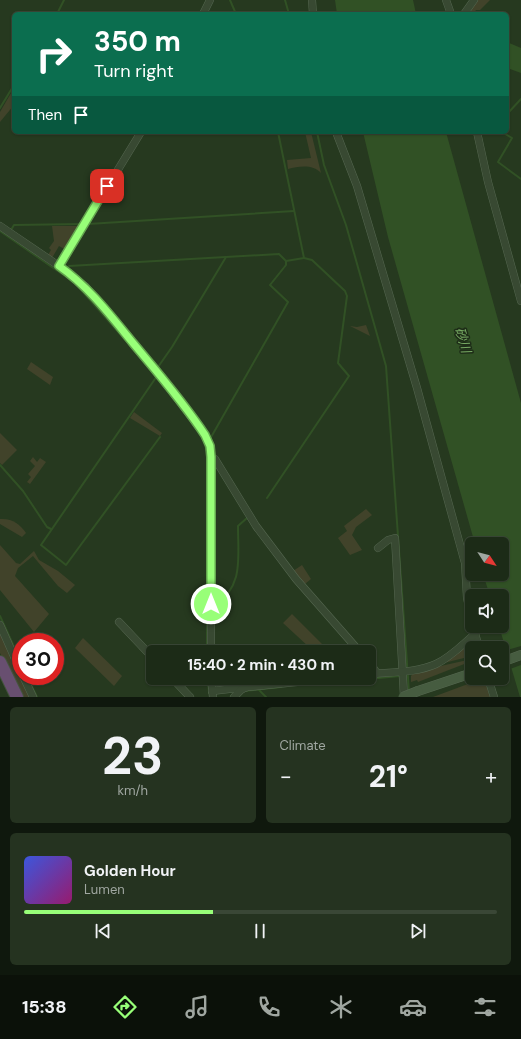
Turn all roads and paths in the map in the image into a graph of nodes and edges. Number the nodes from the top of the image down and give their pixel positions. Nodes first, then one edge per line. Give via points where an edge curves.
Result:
1 (210, 0) edge
2 (312, 0) edge
3 (446, 0) edge
4 (474, 0) edge
5 (204, 12) edge
6 (313, 12) edge
7 (449, 12) edge
8 (465, 12) edge
9 (140, 134) edge
10 (337, 134) edge
11 (477, 134) edge
12 (0, 226) edge
13 (59, 266) junction
14 (521, 301) edge
15 (211, 457) junction
16 (378, 548) dead end
17 (466, 589) edge
18 (119, 622) dead end
19 (0, 625) edge
20 (475, 634) joint
21 (477, 641) edge
22 (211, 645) edge
23 (354, 645) edge
24 (146, 651) edge
25 (12, 652) edge
26 (521, 655) edge
27 (509, 660) edge
28 (0, 662) edge
29 (404, 673) junction
30 (377, 674) edge
31 (465, 675) edge
32 (27, 685) edge
33 (179, 685) edge
34 (281, 685) edge
35 (490, 685) edge
36 (241, 690) junction
37 (213, 694) edge
38 (17, 697) edge
39 (32, 697) edge
40 (190, 697) edge
41 (234, 697) edge
42 (403, 697) edge
43 (494, 697) edge

1 - 5 street
2 - 6 street
3 - 7 street
4 - 8 street
9 - 13 street
10 - 17 street via 357,186 419,395 465,563
11 - 14 street
12 - 13 street
13 - 15 street via 86,287 158,373 205,435
15 - 22 street
15 - 23 street via 215,459 256,526 296,579
16 - 29 street via 395,538
18 - 24 street
19 - 25 street
20 - 21 street
20 - 29 street via 437,663
26 - 27 street
28 - 38 highway
29 - 30 street
29 - 42 street
31 - 42 street, bridge
32 - 39 street
33 - 40 street
34 - 36 street
35 - 43 street
36 - 37 street via 238,688
36 - 41 street

